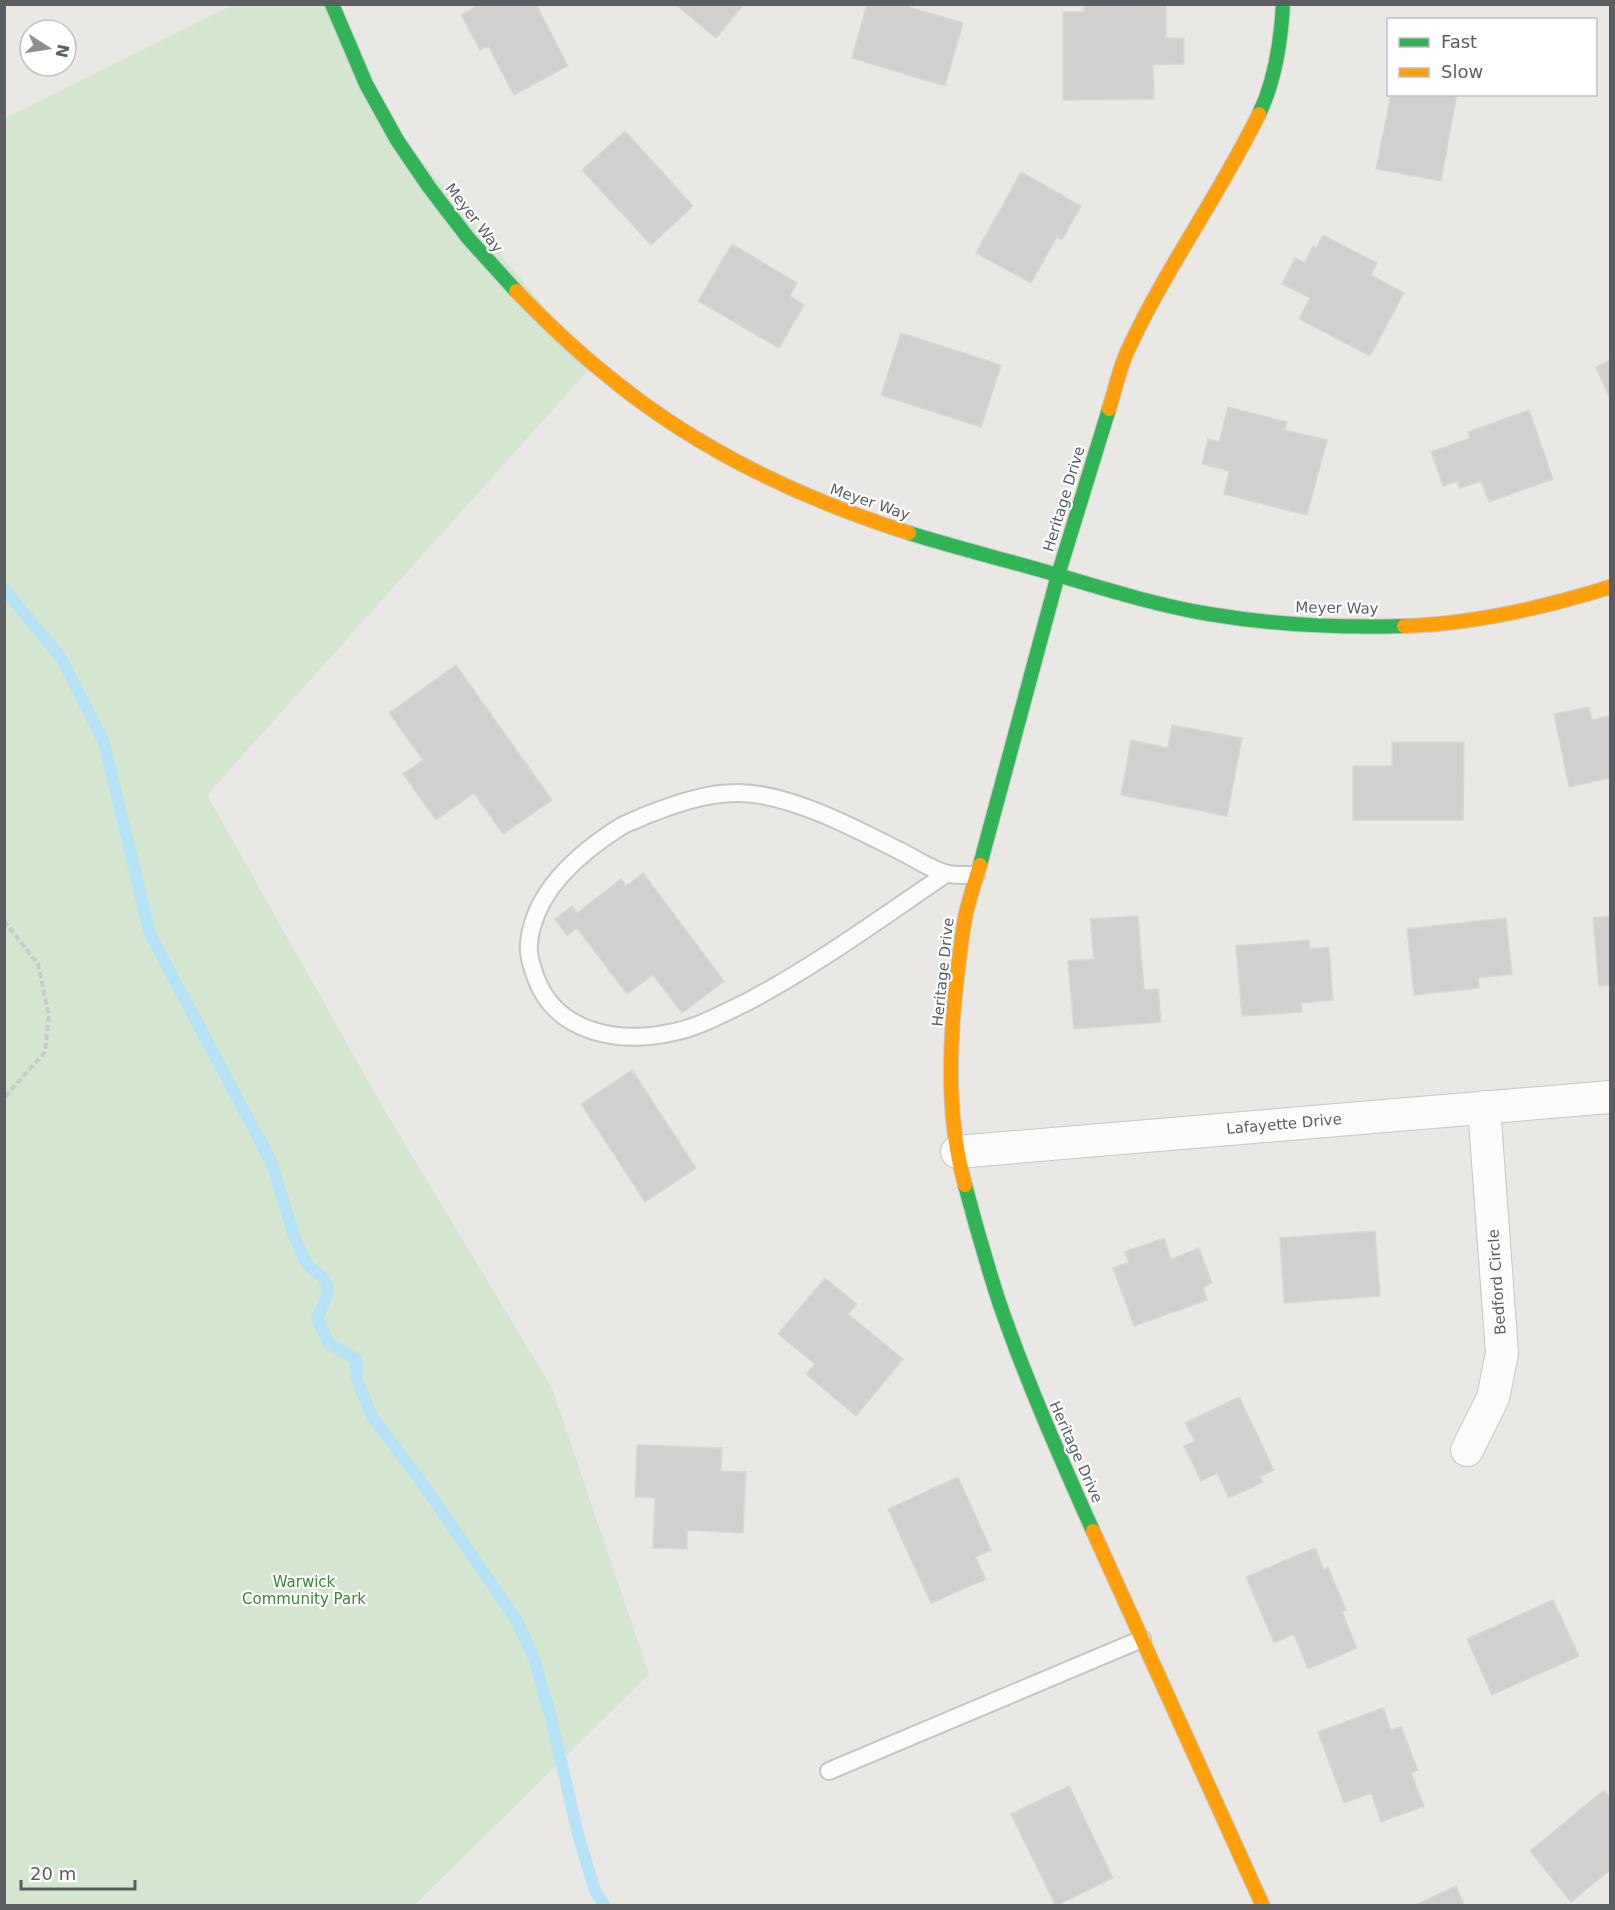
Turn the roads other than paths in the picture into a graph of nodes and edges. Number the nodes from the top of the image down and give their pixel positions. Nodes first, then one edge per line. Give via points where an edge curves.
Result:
1 (332, 4) edge
2 (1283, 4) edge
3 (1058, 576) junction
4 (1611, 587) edge
5 (946, 874) junction
6 (976, 875) junction
7 (1611, 1098) edge
8 (1484, 1107) junction
9 (957, 1152) junction
10 (1467, 1450) dead end
11 (1142, 1639) junction
12 (829, 1771) dead end
13 (1263, 1905) edge

1 - 3 street, Meyer Way via 355,63 407,157 495,271 593,365 696,440 773,481 881,525
2 - 3 street, Heritage Drive via 1275,67 1262,108 1149,306 1126,355
3 - 4 street, Meyer Way via 1209,614 1331,627 1427,625 1480,619
3 - 6 street, Heritage Drive
5 - 5 lane via 797,804 763,795 707,796 672,805 622,826 585,853 542,901 531,928 528,957 539,986 558,1013 580,1026 636,1038 676,1032 722,1015 776,987
5 - 6 lane
6 - 9 street, Heritage Drive via 958,960 953,1006 951,1084
7 - 8 street, Lafayette Drive
8 - 9 street, Lafayette Drive
8 - 10 street, Bedford Circle via 1502,1353 1494,1398
9 - 11 street, Heritage Drive via 987,1268 1023,1372
11 - 12 lane
11 - 13 street, Heritage Drive

